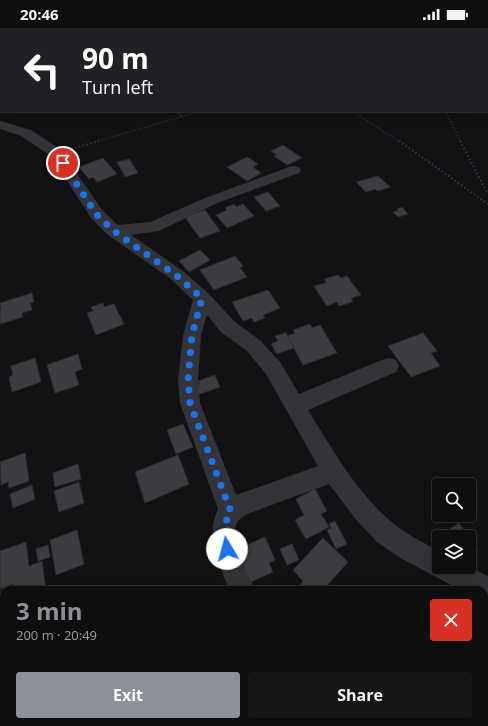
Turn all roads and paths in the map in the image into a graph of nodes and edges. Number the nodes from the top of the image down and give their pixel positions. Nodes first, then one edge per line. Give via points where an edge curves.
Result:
1 (177, 112) edge
2 (197, 112) edge
3 (354, 112) edge
4 (446, 112) edge
5 (182, 116) junction
6 (0, 125) edge
7 (56, 153) junction
8 (294, 170) dead end
9 (488, 194) edge
10 (488, 204) edge
11 (114, 231) junction
12 (202, 298) junction
13 (389, 366) dead end
14 (294, 406) junction
15 (333, 472) junction
16 (231, 512) junction
17 (432, 561) edge
18 (457, 574) edge
19 (240, 586) edge
20 (480, 586) edge

1 - 5 path
2 - 5 path
3 - 10 path
4 - 9 path
5 - 7 path
6 - 7 street via 26,133
7 - 11 street via 96,214
8 - 11 street via 210,201 153,227
11 - 12 street via 177,276
12 - 14 street via 228,327 264,356
12 - 16 street via 192,335 188,380 190,403
13 - 14 street
14 - 15 street
15 - 16 street via 240,505
15 - 17 street via 366,514 386,533
16 - 19 street via 225,521 224,538
18 - 20 street

